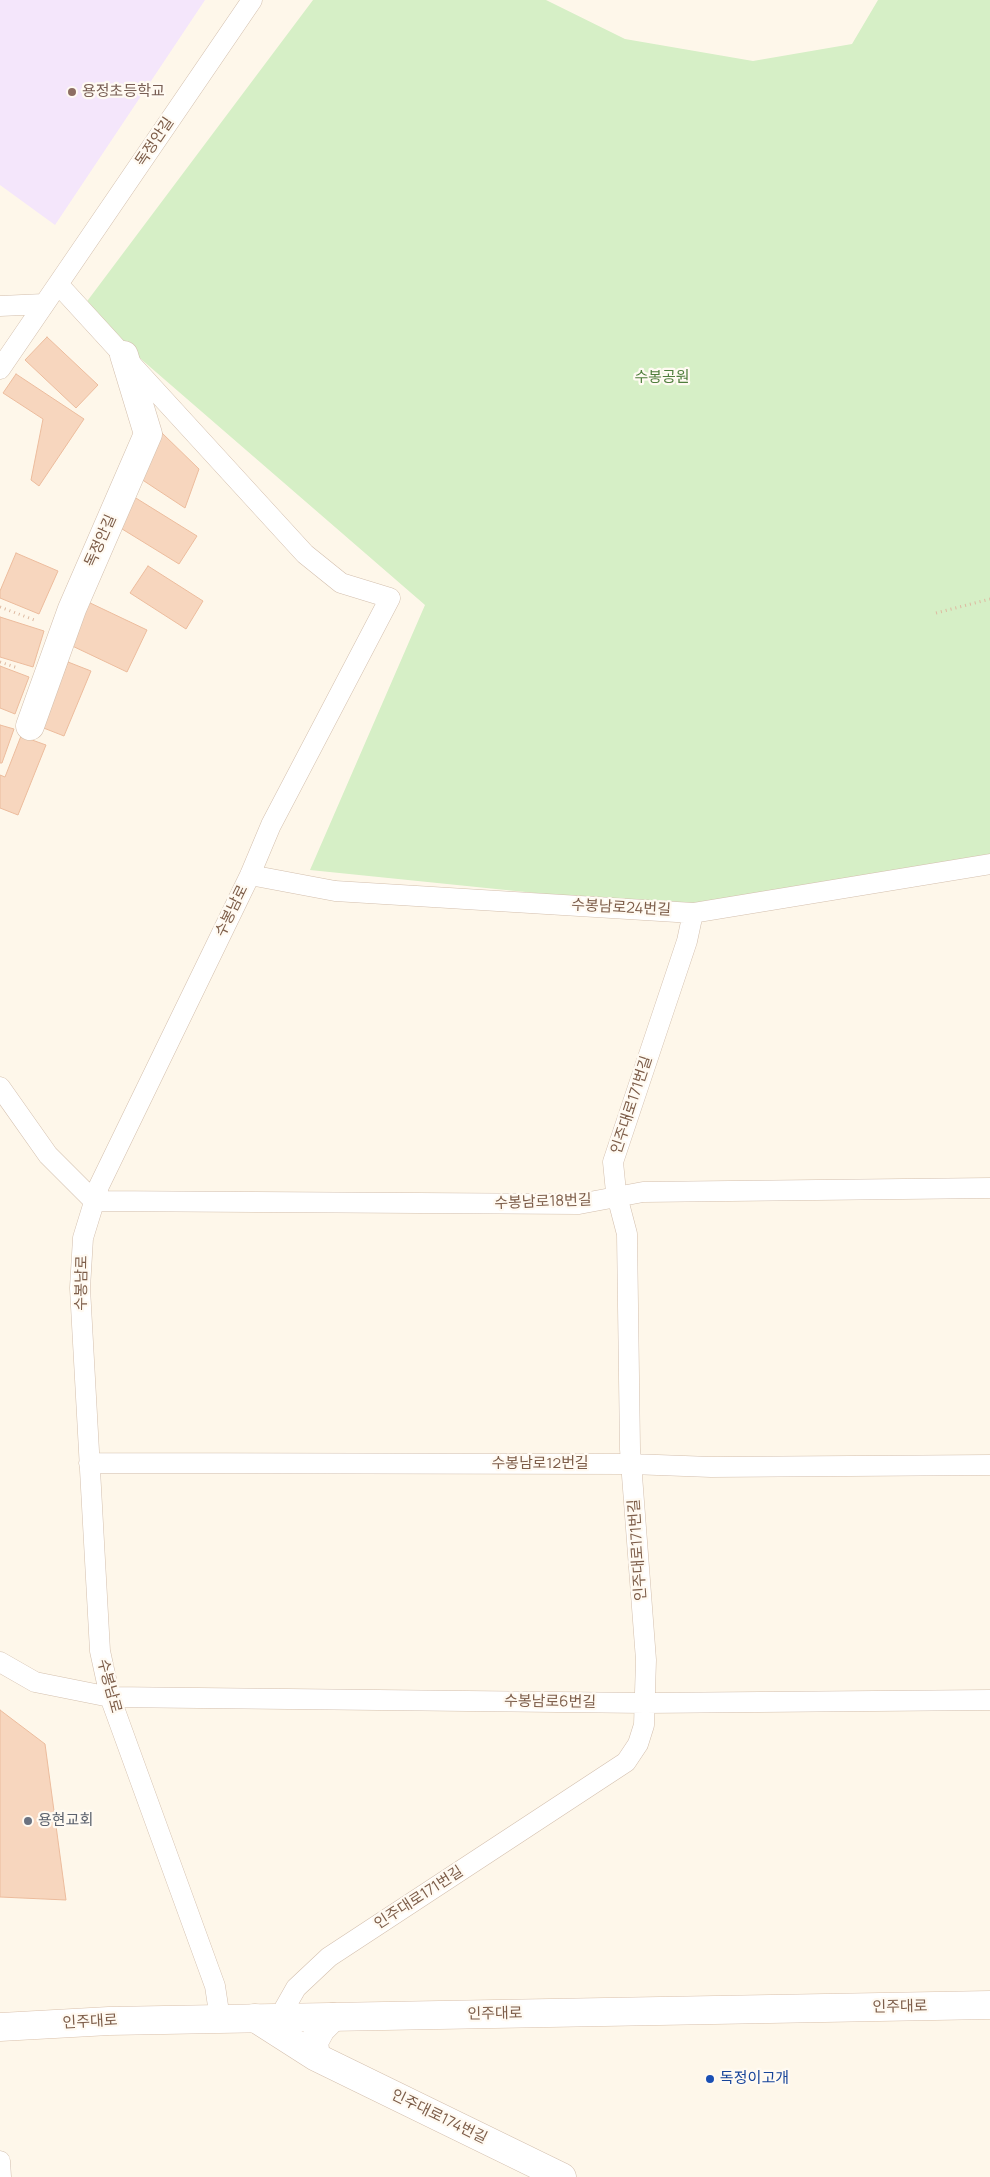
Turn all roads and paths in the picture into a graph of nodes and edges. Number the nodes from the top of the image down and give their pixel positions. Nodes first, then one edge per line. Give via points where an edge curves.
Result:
1 (252, 0) edge
2 (58, 284) junction
3 (44, 304) junction
4 (0, 306) edge
5 (124, 355) junction
6 (0, 368) edge
7 (390, 598) joint
8 (990, 599) edge
9 (0, 607) edge
10 (936, 613) dead end
11 (64, 632) junction
12 (30, 726) dead end
13 (990, 864) edge
14 (250, 875) junction
15 (693, 913) junction
16 (0, 1087) edge
17 (990, 1188) edge
18 (618, 1197) junction
19 (94, 1201) junction
20 (89, 1463) junction
21 (631, 1464) junction
22 (990, 1465) edge
23 (0, 1662) edge
24 (110, 1696) junction
25 (990, 1700) edge
26 (645, 1703) junction
27 (990, 2005) edge
28 (333, 2017) junction
29 (267, 2018) junction
30 (220, 2019) junction
31 (0, 2026) edge
32 (316, 2057) junction
33 (0, 2161) edge
34 (1, 2177) edge
35 (562, 2177) edge

1 - 2 lane, 독정안길
2 - 3 lane, 독정안길
2 - 5 lane, 독정안길
3 - 4 lane
3 - 6 lane, 독정안길
5 - 7 lane, 독정안길 via 305,554 342,583
5 - 11 main road, 독정안길 via 148,434
7 - 14 lane, 수봉남로 via 271,825
8 - 10 path
9 - 11 path
11 - 12 main road, 독정안길
13 - 15 lane, 수봉남로24번길
14 - 15 lane, 수봉남로24번길 via 335,891
14 - 19 lane, 수봉남로
15 - 18 lane, 인주대로171번길 via 687,941 613,1162
16 - 19 lane via 48,1155
17 - 18 lane, 수봉남로18번길 via 642,1192
18 - 19 lane, 수봉남로18번길 via 579,1204
18 - 21 lane, 인주대로171번길 via 627,1234
19 - 20 lane, 수봉남로 via 83,1238 80,1288
20 - 21 lane, 수봉남로12번길
20 - 24 lane, 수봉남로 via 100,1651
21 - 22 lane, 수봉남로12번길 via 711,1467
21 - 26 lane, 인주대로171번길 via 646,1660
23 - 24 lane, 수봉남로6번길 via 35,1682
24 - 26 lane, 수봉남로6번길
24 - 30 lane, 수봉남로 via 216,1986
25 - 26 lane, 수봉남로6번길
26 - 29 lane, 인주대로171번길 via 644,1725 638,1744 626,1762 329,1957
27 - 28 main road, 인주대로
28 - 29 main road, 인주대로
28 - 32 main road via 314,2042
29 - 30 main road, 인주대로
29 - 32 main road, 인주대로174번길
30 - 31 main road, 인주대로
32 - 35 main road, 인주대로174번길
33 - 34 lane

